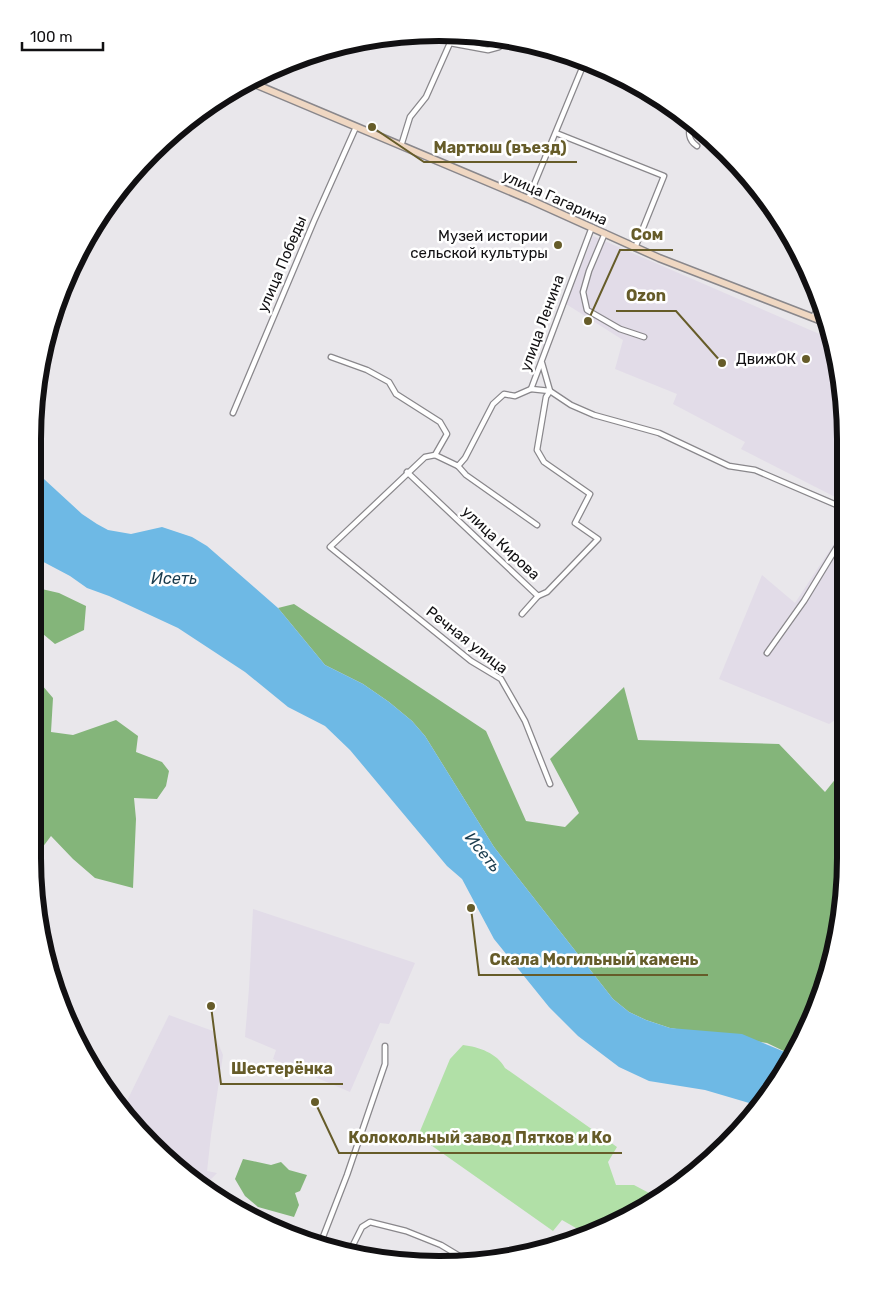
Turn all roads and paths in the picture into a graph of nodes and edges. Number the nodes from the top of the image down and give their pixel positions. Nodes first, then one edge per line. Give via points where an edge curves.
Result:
1 (450, 42) joint
2 (499, 47) dead end
3 (582, 68) edge
4 (257, 85) edge
5 (356, 127) junction
6 (689, 130) edge
7 (556, 133) junction
8 (401, 146) junction
9 (697, 146) dead end
10 (528, 199) junction
11 (592, 227) junction
12 (605, 233) junction
13 (635, 248) junction
14 (816, 311) edge
15 (813, 318) junction
16 (819, 320) edge
17 (644, 337) dead end
18 (331, 357) dead end
19 (542, 363) junction
20 (531, 389) junction
21 (550, 391) junction
22 (233, 413) dead end
23 (435, 455) junction
24 (458, 466) junction
25 (407, 472) junction
26 (837, 505) edge
27 (537, 525) dead end
28 (837, 547) edge
29 (538, 596) junction
30 (522, 614) dead end
31 (767, 653) dead end
32 (550, 784) dead end
33 (385, 1046) dead end
34 (322, 1238) edge
35 (353, 1246) edge
36 (457, 1255) edge

1 - 2 street via 488,50
1 - 8 street via 426,97 410,117
3 - 7 street
4 - 5 main road, улица Гагарина
5 - 8 main road, улица Гагарина
5 - 22 street, улица Победы
6 - 9 street via 688,135
7 - 10 street
7 - 13 street via 664,176
8 - 10 main road, улица Гагарина
10 - 11 main road, улица Гагарина
11 - 12 main road, улица Гагарина
11 - 19 street, улица Ленина
12 - 13 main road, улица Гагарина
12 - 17 street via 583,292 587,310 620,329
13 - 15 main road, улица Гагарина
14 - 15 street
15 - 16 main road, улица Гагарина
18 - 23 street via 389,382 396,394 440,422 447,434
19 - 20 street, улица Ленина
19 - 21 street
20 - 21 street
20 - 24 street, улица Ленина via 516,396 504,394 493,404
21 - 26 street via 594,415 658,433 729,466 755,470
21 - 29 street, улица Кирова via 546,397 537,450 544,462 590,494 575,523 598,539 546,592
23 - 24 street
23 - 25 street via 425,457
24 - 27 street
25 - 29 street, улица Кирова
25 - 32 street, Речная улица via 330,547 471,661 501,679 525,721
28 - 31 street
29 - 30 street
33 - 34 street via 385,1064
35 - 36 street via 362,1227 370,1222 441,1244

